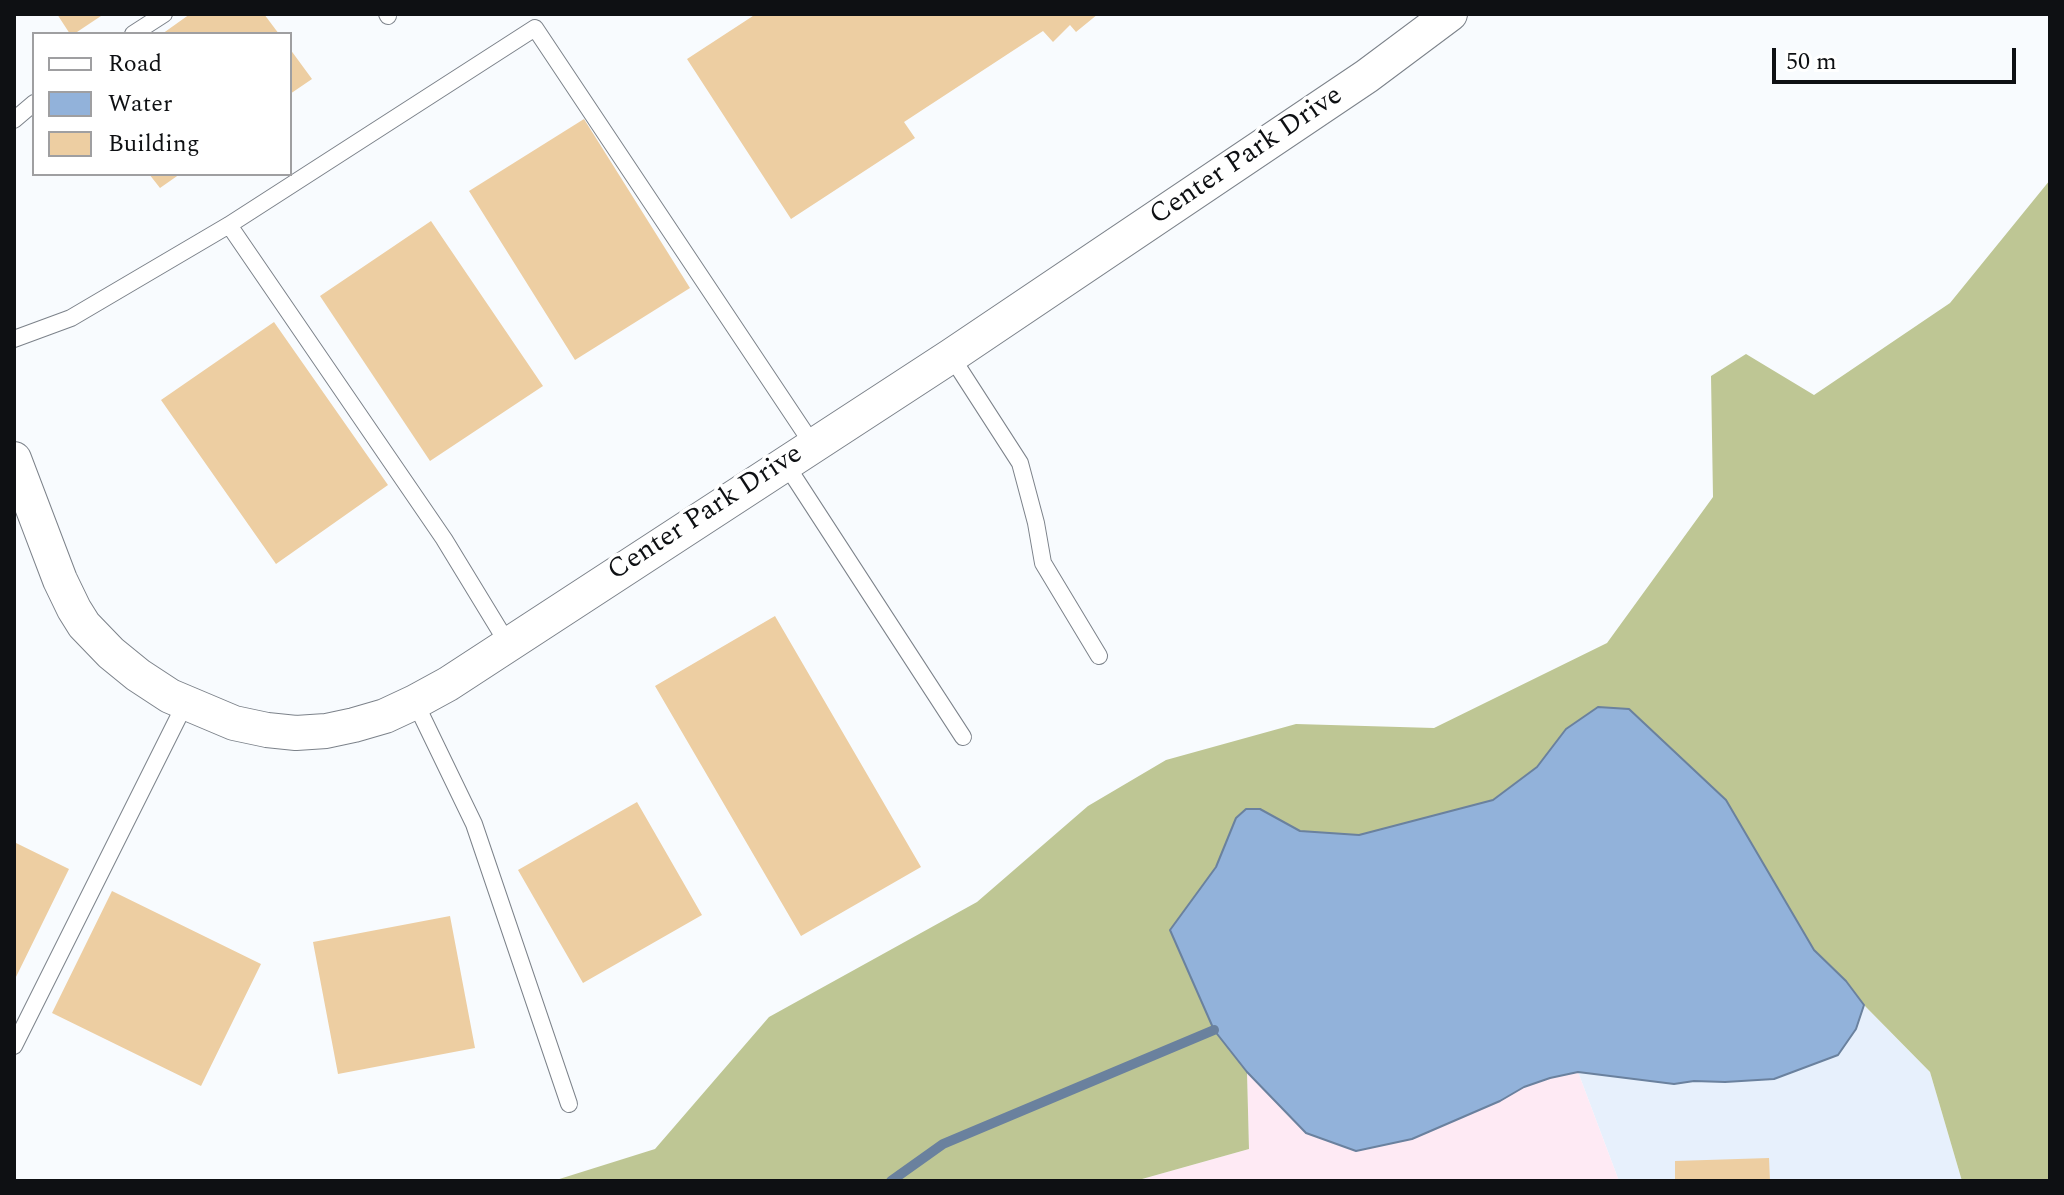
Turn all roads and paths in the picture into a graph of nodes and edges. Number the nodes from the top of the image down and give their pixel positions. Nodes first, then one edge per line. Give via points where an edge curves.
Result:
1 (164, 14) edge
2 (1450, 14) edge
3 (136, 32) edge
4 (32, 105) edge
5 (14, 120) edge
6 (229, 225) junction
7 (14, 339) edge
8 (951, 356) junction
9 (799, 454) junction
10 (14, 459) edge
11 (508, 644) junction
12 (1099, 656) dead end
13 (186, 702) junction
14 (415, 702) junction
15 (963, 737) dead end
16 (14, 1046) edge
17 (569, 1104) dead end

1 - 3 lane
2 - 8 street, Center Park Drive via 1367,76
4 - 5 lane
6 - 7 lane via 71,318
6 - 9 lane via 535,28
6 - 11 lane via 444,539
8 - 9 street, Center Park Drive
8 - 12 lane via 1020,463 1043,563
9 - 11 street, Center Park Drive
9 - 15 lane
10 - 13 street, Center Park Drive via 60,580 84,625 138,675
11 - 14 street, Center Park Drive
13 - 14 street, Center Park Drive via 234,723 296,733 354,725
13 - 16 lane
14 - 17 lane via 474,824

